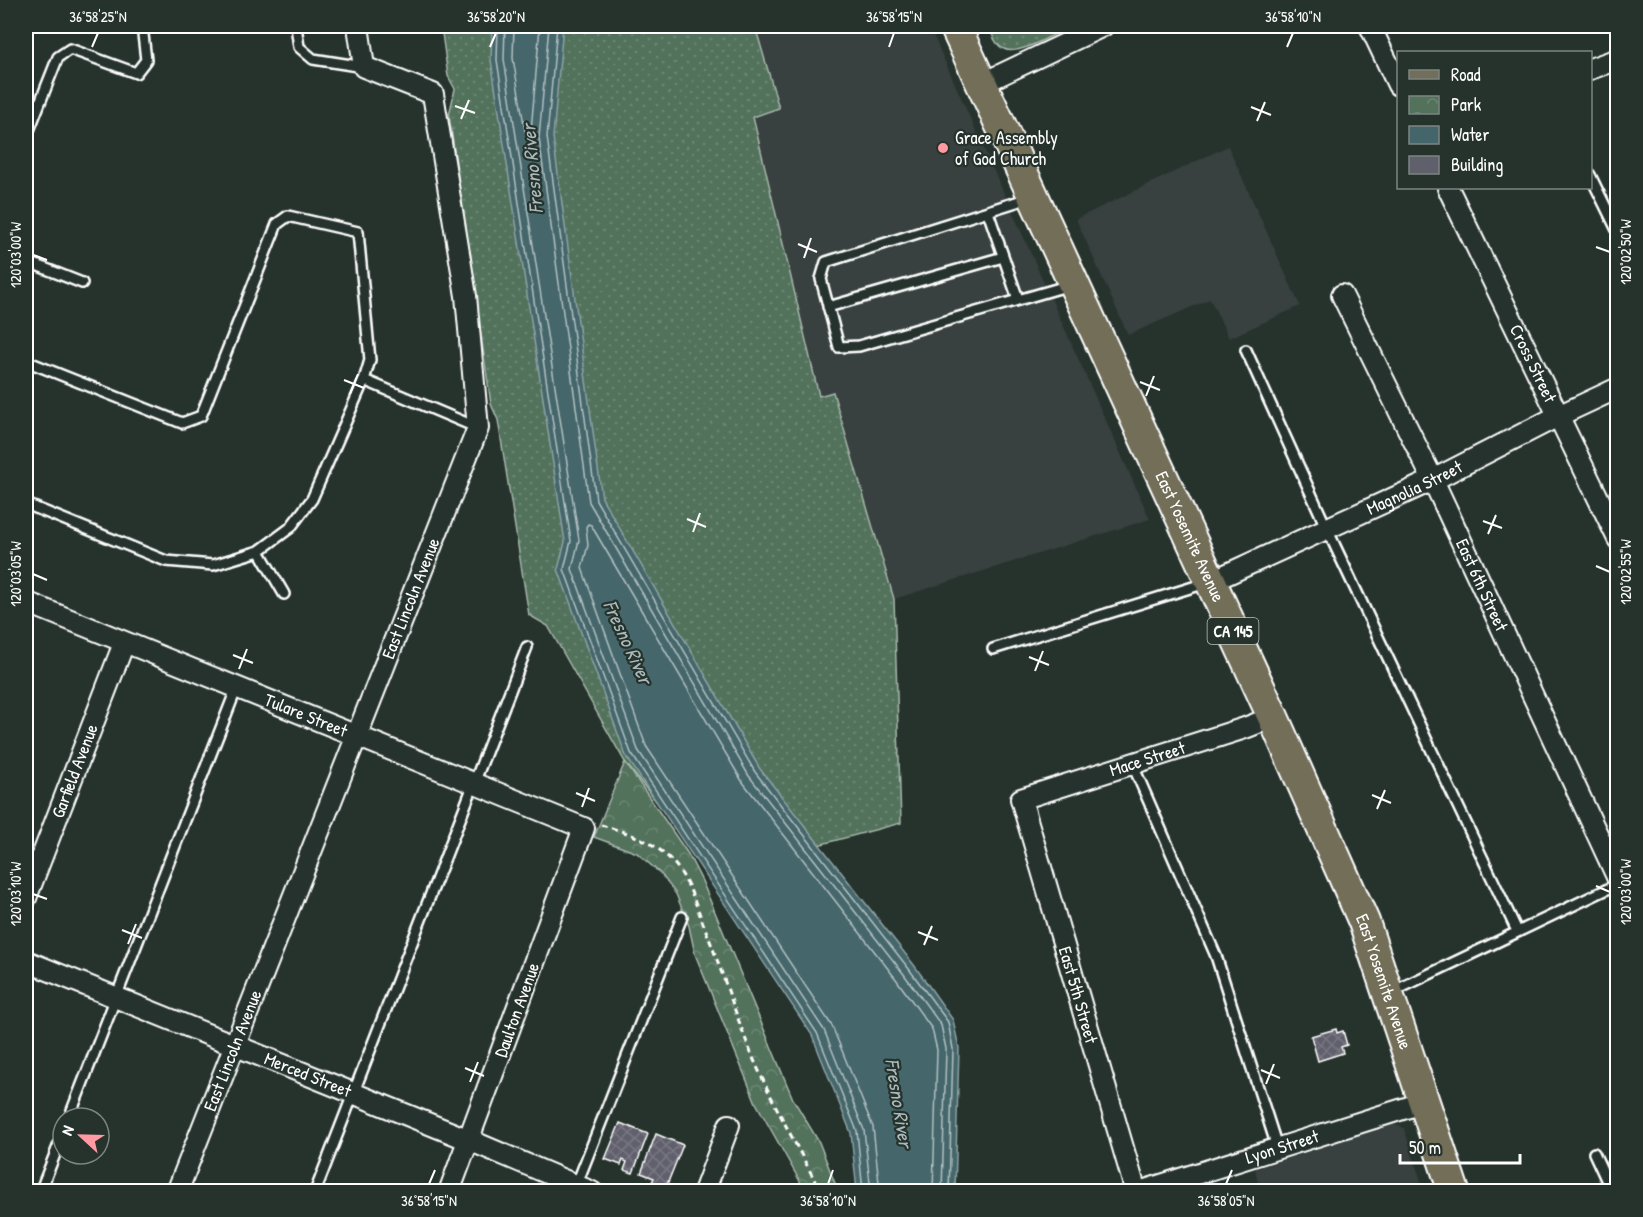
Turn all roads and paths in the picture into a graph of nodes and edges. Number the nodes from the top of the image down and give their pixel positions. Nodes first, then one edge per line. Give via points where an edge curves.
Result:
1 (142, 26) edge
2 (296, 26) edge
3 (358, 26) edge
4 (955, 26) edge
5 (1103, 26) edge
6 (1370, 26) edge
7 (1617, 59) edge
8 (364, 67) junction
9 (1592, 68) edge
10 (1397, 83) edge
11 (981, 84) junction
12 (26, 138) edge
13 (1592, 179) edge
14 (1448, 189) edge
15 (1034, 196) junction
16 (988, 212) junction
17 (1617, 232) edge
18 (1003, 256) junction
19 (26, 261) edge
20 (82, 283) dead end
21 (1074, 284) junction
22 (1342, 295) dead end
23 (1018, 299) junction
24 (828, 307) junction
25 (1246, 350) dead end
26 (26, 361) edge
27 (364, 380) junction
28 (1617, 388) edge
29 (1558, 416) junction
30 (478, 428) junction
31 (1433, 480) junction
32 (26, 504) edge
33 (1327, 529) junction
34 (1617, 539) edge
35 (259, 551) junction
36 (1210, 582) junction
37 (284, 594) dead end
38 (26, 603) edge
39 (124, 643) junction
40 (527, 647) dead end
41 (993, 649) dead end
42 (238, 687) junction
43 (1273, 717) junction
44 (357, 735) junction
45 (1132, 762) junction
46 (474, 783) junction
47 (1021, 799) joint
48 (593, 827) junction
49 (1617, 879) edge
50 (1617, 884) edge
51 (26, 898) edge
52 (682, 917) dead end
53 (1517, 931) junction
54 (26, 961) edge
55 (1389, 993) junction
56 (117, 998) junction
57 (234, 1045) junction
58 (353, 1093) junction
59 (1425, 1102) junction
60 (74, 1106) edge
61 (729, 1125) dead end
62 (469, 1140) junction
63 (1277, 1147) junction
64 (1594, 1153) dead end
65 (51, 1164) edge
66 (581, 1189) edge
67 (40, 1191) edge
68 (177, 1191) edge
69 (315, 1191) edge
70 (449, 1191) edge
71 (704, 1191) edge
72 (821, 1191) edge
73 (1137, 1191) edge
74 (1454, 1191) edge
75 (1612, 1191) edge

1 - 12 lane via 146,60 136,74 70,49 58,57
2 - 8 lane via 299,47 313,59
3 - 8 street
4 - 11 main road, East Yosemite Avenue / CA 145
5 - 11 street
6 - 10 street
7 - 9 street
8 - 30 street, East Lincoln Avenue via 433,94 466,296
11 - 15 main road, East Yosemite Avenue / CA 145
13 - 17 lane
14 - 29 street, Cross Street
15 - 16 lane
15 - 21 main road, East Yosemite Avenue / CA 145
16 - 18 lane
16 - 24 lane via 826,262 821,279
18 - 23 lane
18 - 24 lane
19 - 20 lane
21 - 23 lane
21 - 36 main road, East Yosemite Avenue / CA 145
22 - 31 street, East 6th Street
23 - 24 lane via 859,346 839,348
25 - 33 lane
26 - 27 lane via 182,423 201,416 277,224 288,216 358,232 370,360
27 - 30 lane
27 - 35 lane via 312,499 290,528
28 - 29 street, Magnolia Street
29 - 31 street, Magnolia Street
29 - 34 street, Cross Street
30 - 44 street, East Lincoln Avenue
31 - 33 street, Magnolia Street
31 - 49 street, East 6th Street
32 - 35 lane via 166,561 213,565
33 - 36 street, Magnolia Street
33 - 53 lane
35 - 37 lane
36 - 41 lane
36 - 43 main road, East Yosemite Avenue / CA 145
38 - 39 street, Tulare Street
39 - 42 street, Tulare Street
39 - 51 street, Garfield Avenue
40 - 46 lane
42 - 44 street, Tulare Street
42 - 56 lane
43 - 45 street, Mace Street
43 - 55 main road, East Yosemite Avenue / CA 145 via 1364,921
44 - 46 street, Tulare Street
44 - 57 street, East Lincoln Avenue
45 - 47 street, Mace Street
45 - 63 lane via 1216,956
46 - 48 street, Tulare Street
46 - 58 lane
47 - 73 street, East 5th Street
48 - 62 street, Daulton Avenue
48 - 72 path via 623,831 648,842 670,859 689,887 750,1049
50 - 53 lane
52 - 66 lane
53 - 55 lane
54 - 56 street, Merced Street
55 - 59 main road, East Yosemite Avenue / CA 145
56 - 57 street, Merced Street
56 - 60 lane
57 - 58 street, Merced Street
57 - 68 street, East Lincoln Avenue
58 - 62 street, Merced Street
58 - 69 lane
59 - 63 street, Lyon Street
59 - 74 main road, East Yosemite Avenue / CA 145
61 - 71 street
62 - 66 street, Merced Street
62 - 70 street, Daulton Avenue
63 - 73 street, Lyon Street
64 - 75 lane
65 - 67 lane

